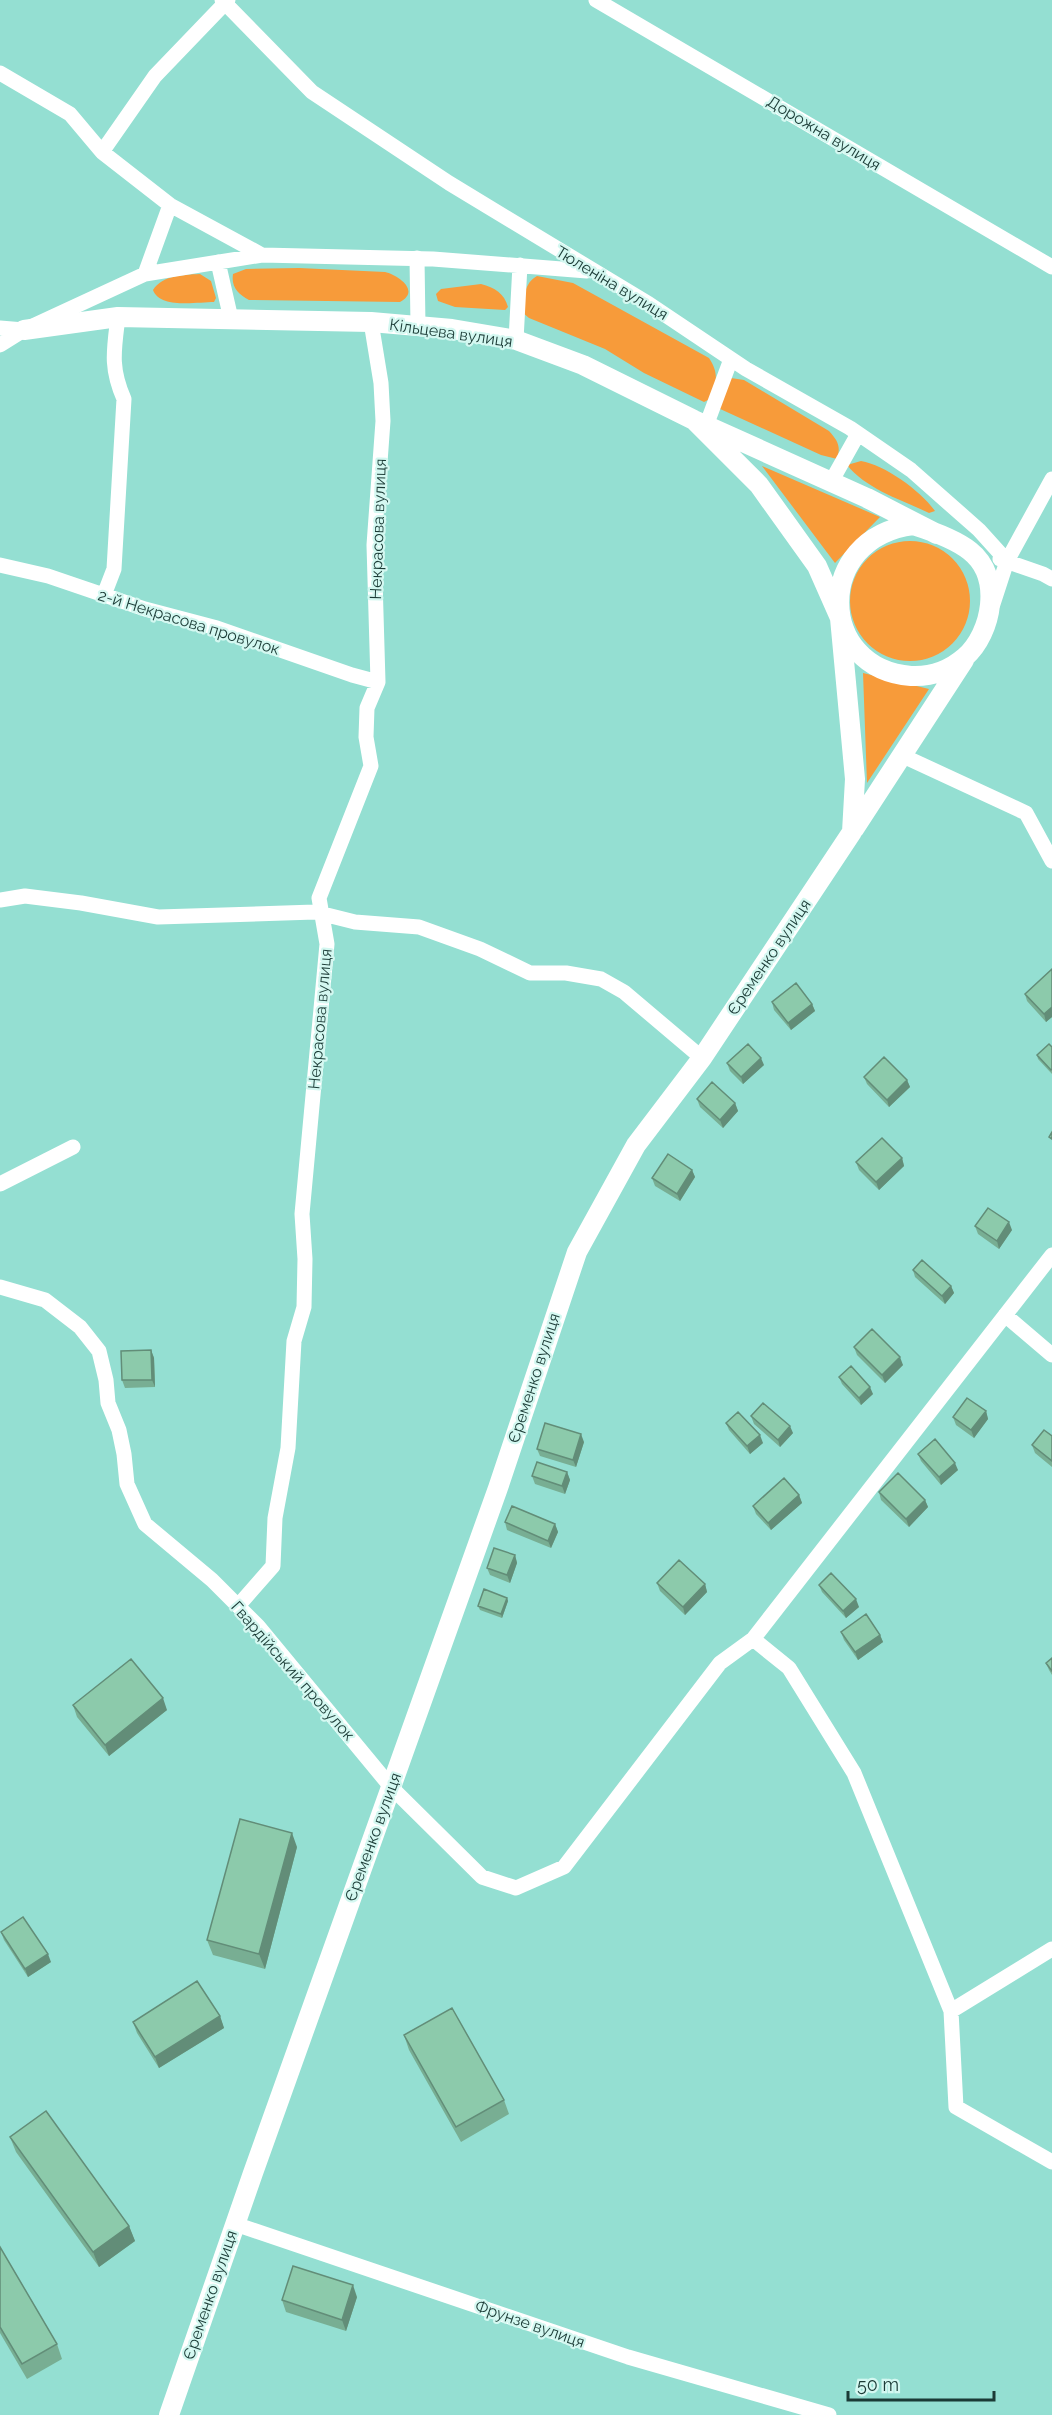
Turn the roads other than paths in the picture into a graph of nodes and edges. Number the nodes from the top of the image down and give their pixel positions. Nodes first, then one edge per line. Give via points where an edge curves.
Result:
1 (596, 0) edge
2 (225, 1) edge
3 (0, 73) edge
4 (102, 152) junction
5 (170, 205) junction
6 (262, 255) junction
7 (417, 258) junction
8 (218, 262) junction
9 (520, 265) junction
10 (1052, 267) edge
11 (592, 272) junction
12 (145, 274) junction
13 (118, 317) junction
14 (231, 319) junction
15 (371, 322) junction
16 (418, 327) junction
17 (0, 328) edge
18 (24, 330) junction
19 (516, 340) junction
20 (0, 345) edge
21 (731, 359) junction
22 (700, 423) junction
23 (858, 434) junction
24 (1052, 479) edge
25 (831, 483) junction
26 (938, 534) junction
27 (970, 551) junction
28 (1007, 561) junction
29 (0, 565) edge
30 (1052, 579) edge
31 (104, 595) junction
32 (988, 617) junction
33 (840, 618) junction
34 (969, 653) junction
35 (378, 682) junction
36 (903, 756) junction
37 (852, 832) junction
38 (1052, 861) edge
39 (0, 900) edge
40 (322, 914) junction
41 (702, 1058) junction
42 (73, 1147) dead end
43 (0, 1184) edge
44 (1052, 1255) edge
45 (0, 1287) edge
46 (1005, 1315) junction
47 (1052, 1355) edge
48 (238, 1606) junction
49 (753, 1639) junction
50 (391, 1787) junction
51 (1052, 1949) edge
52 (951, 2011) junction
53 (1052, 2162) edge
54 (235, 2224) junction
55 (169, 2415) edge
56 (829, 2415) edge

1 - 10 street, Дорожна вулиця
2 - 4 street via 155,76
2 - 11 street, Тюленіна вулиця via 312,92
3 - 4 street via 70,114
4 - 5 street
5 - 6 street
5 - 12 street
6 - 7 street
6 - 8 street
7 - 9 street
7 - 16 street
8 - 12 street
8 - 14 street
9 - 11 street
9 - 19 street
11 - 21 street, Тюленіна вулиця via 649,304
12 - 18 street
13 - 14 street, Кільцева вулиця
13 - 18 street, Кільцева вулиця
13 - 31 street via 113,360 124,399 114,569
14 - 15 street, Кільцева вулиця
15 - 16 street, Кільцева вулиця
15 - 35 street, Некрасова вулиця via 383,421 374,545
16 - 19 street, Кільцева вулиця
17 - 18 street
18 - 20 street, Кільцева вулиця
19 - 22 street, Кільцева вулиця via 583,365
21 - 22 street
21 - 23 street, Тюленіна вулиця
22 - 25 street, Кільцева вулиця
22 - 33 street via 759,485 817,566
23 - 25 street
23 - 28 street, Тюленіна вулиця via 911,470 979,530
24 - 28 street
25 - 26 street, Кільцева вулиця
26 - 27 street, Кільцева вулиця
26 - 33 street, Кільцева вулиця via 913,525 898,527 884,531 859,549 843,574
27 - 28 street
27 - 32 street, Кільцева вулиця via 985,574
28 - 30 street
28 - 32 street
29 - 31 street, 2-й Некрасова провулок
31 - 35 street, 2-й Некрасова провулок
32 - 34 street, Кільцева вулиця
33 - 34 street, Кільцева вулиця via 853,645 888,671 909,676 931,674 958,663
33 - 37 street via 855,779
34 - 36 street, Єременко вулиця
35 - 40 street, Некрасова вулиця via 367,708 371,766 319,898
36 - 37 street, Єременко вулиця
36 - 38 street via 1026,813
37 - 41 street, Єременко вулиця
39 - 40 street via 25,896 158,918
40 - 41 street via 355,922 419,927 480,949 530,973 602,979 624,992
40 - 48 street, Некрасова вулиця via 327,944 302,1214 304,1306 294,1341 288,1448 275,1518 273,1566
41 - 50 street, Єременко вулиця via 636,1145 577,1252
42 - 43 street
44 - 46 street, Гвардійський провулок
45 - 48 street, Гвардійський провулок via 45,1300 80,1327 99,1351 108,1403 124,1454 127,1484 145,1524
46 - 47 street
46 - 49 street, Гвардійський провулок
48 - 50 street, Гвардійський провулок
49 - 50 street, Гвардійський провулок via 720,1663 564,1867 516,1888 482,1877
49 - 52 street via 789,1668 854,1773
50 - 54 street, Єременко вулиця
51 - 52 street
52 - 53 street via 956,2107
54 - 55 street, Єременко вулиця
54 - 56 street, Фрунзе вулиця via 628,2357

